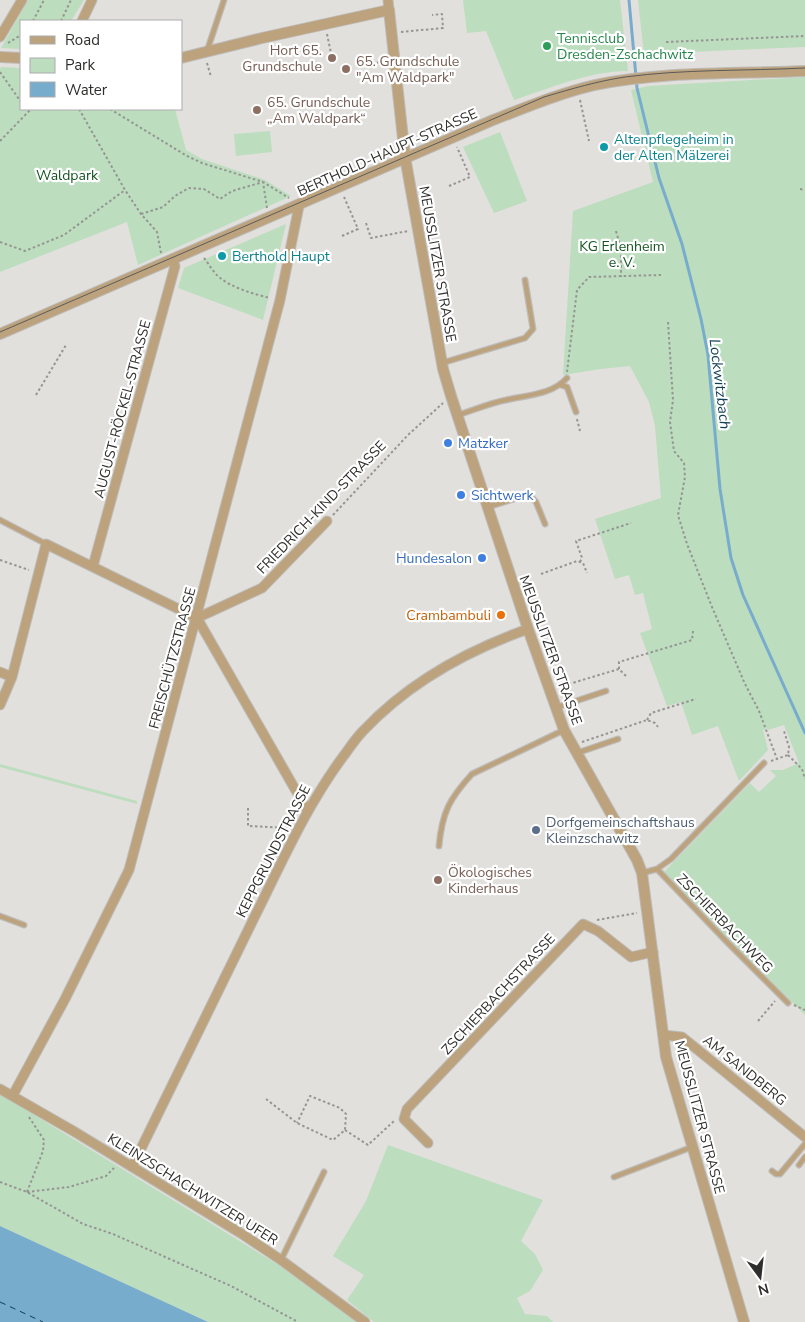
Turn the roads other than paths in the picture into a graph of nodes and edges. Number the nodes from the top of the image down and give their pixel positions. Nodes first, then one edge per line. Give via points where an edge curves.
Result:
1 (22, 0) edge
2 (92, 0) edge
3 (224, 0) edge
4 (389, 5) edge
5 (82, 20) edge
6 (0, 37) edge
7 (207, 52) junction
8 (0, 56) edge
9 (20, 58) edge
10 (182, 58) edge
11 (805, 72) edge
12 (405, 159) junction
13 (299, 206) junction
14 (172, 259) junction
15 (525, 280) dead end
16 (0, 334) edge
17 (442, 363) junction
18 (567, 378) road end
19 (561, 385) junction
20 (576, 412) road end
21 (457, 416) junction
22 (487, 507) junction
23 (0, 520) edge
24 (327, 522) road end
25 (545, 524) dead end
26 (46, 544) junction
27 (93, 566) junction
28 (197, 618) junction
29 (528, 629) junction
30 (0, 672) edge
31 (12, 677) junction
32 (606, 692) dead end
33 (0, 705) edge
34 (555, 708) junction
35 (564, 730) junction
36 (618, 739) dead end
37 (577, 753) junction
38 (764, 763) dead end
39 (307, 810) junction
40 (439, 846) dead end
41 (657, 869) junction
42 (642, 873) junction
43 (0, 916) edge
44 (24, 925) dead end
45 (653, 952) junction
46 (788, 1003) road end
47 (663, 1035) junction
48 (0, 1089) edge
49 (13, 1095) junction
50 (805, 1137) edge
51 (428, 1143) dead end
52 (805, 1144) edge
53 (693, 1147) junction
54 (805, 1157) edge
55 (799, 1165) dead end
56 (132, 1167) junction
57 (772, 1171) dead end
58 (324, 1172) dead end
59 (614, 1177) dead end
60 (281, 1260) junction
61 (365, 1322) edge
62 (744, 1322) edge

1 - 6 street
2 - 5 street
3 - 7 lane
4 - 7 street
4 - 12 street, MEUSSLITZER STRASSE
7 - 10 street
8 - 9 street
11 - 12 street, BERTHOLD-HAUPT-STRASSE via 654,77 578,90 536,103
12 - 13 street, BERTHOLD-HAUPT-STRASSE
12 - 17 street, MEUSSLITZER STRASSE
13 - 14 street, BERTHOLD-HAUPT-STRASSE
13 - 28 street, FREISCHÜTZSTRASSE via 280,300
14 - 16 street, BERTHOLD-HAUPT-STRASSE
14 - 27 street, AUGUST-RÖCKEL-STRASSE via 175,266
15 - 17 lane via 533,329 529,335
17 - 21 street, MEUSSLITZER STRASSE
18 - 19 lane
19 - 20 lane via 567,387
19 - 21 lane
21 - 22 street, MEUSSLITZER STRASSE
22 - 25 lane via 530,496
22 - 29 street, MEUSSLITZER STRASSE
23 - 26 lane
24 - 28 street, FRIEDRICH-KIND-STRASSE via 262,588
26 - 27 street
26 - 31 street
27 - 28 street
28 - 39 street
28 - 49 street, FREISCHÜTZSTRASSE via 129,870
29 - 34 street, MEUSSLITZER STRASSE
29 - 39 street, KEPPGRUNDSTRASSE via 450,662 399,697 361,732
30 - 31 street
31 - 33 street
32 - 34 lane
34 - 35 street, MEUSSLITZER STRASSE
35 - 37 street, MEUSSLITZER STRASSE
35 - 40 lane via 472,774 447,806
36 - 37 lane
37 - 42 street, MEUSSLITZER STRASSE
38 - 41 lane via 671,859
39 - 56 street, KEPPGRUNDSTRASSE
41 - 42 lane
41 - 46 lane, ZSCHIERBACHWEG
42 - 45 street, MEUSSLITZER STRASSE
43 - 44 lane
45 - 47 street, MEUSSLITZER STRASSE
45 - 51 street, ZSCHIERBACHSTRASSE via 631,957 598,931 583,924 407,1109 404,1120
47 - 50 street, AM SANDBERG via 682,1037
47 - 53 street, MEUSSLITZER STRASSE via 666,1057
48 - 49 street, KLEINZSCHACHWITZER UFER
49 - 56 street, KLEINZSCHACHWITZER UFER
52 - 57 lane via 780,1174
53 - 59 lane
53 - 62 street, MEUSSLITZER STRASSE
54 - 55 lane
56 - 60 street, KLEINZSCHACHWITZER UFER
58 - 60 lane
60 - 61 street, KLEINZSCHACHWITZER UFER

